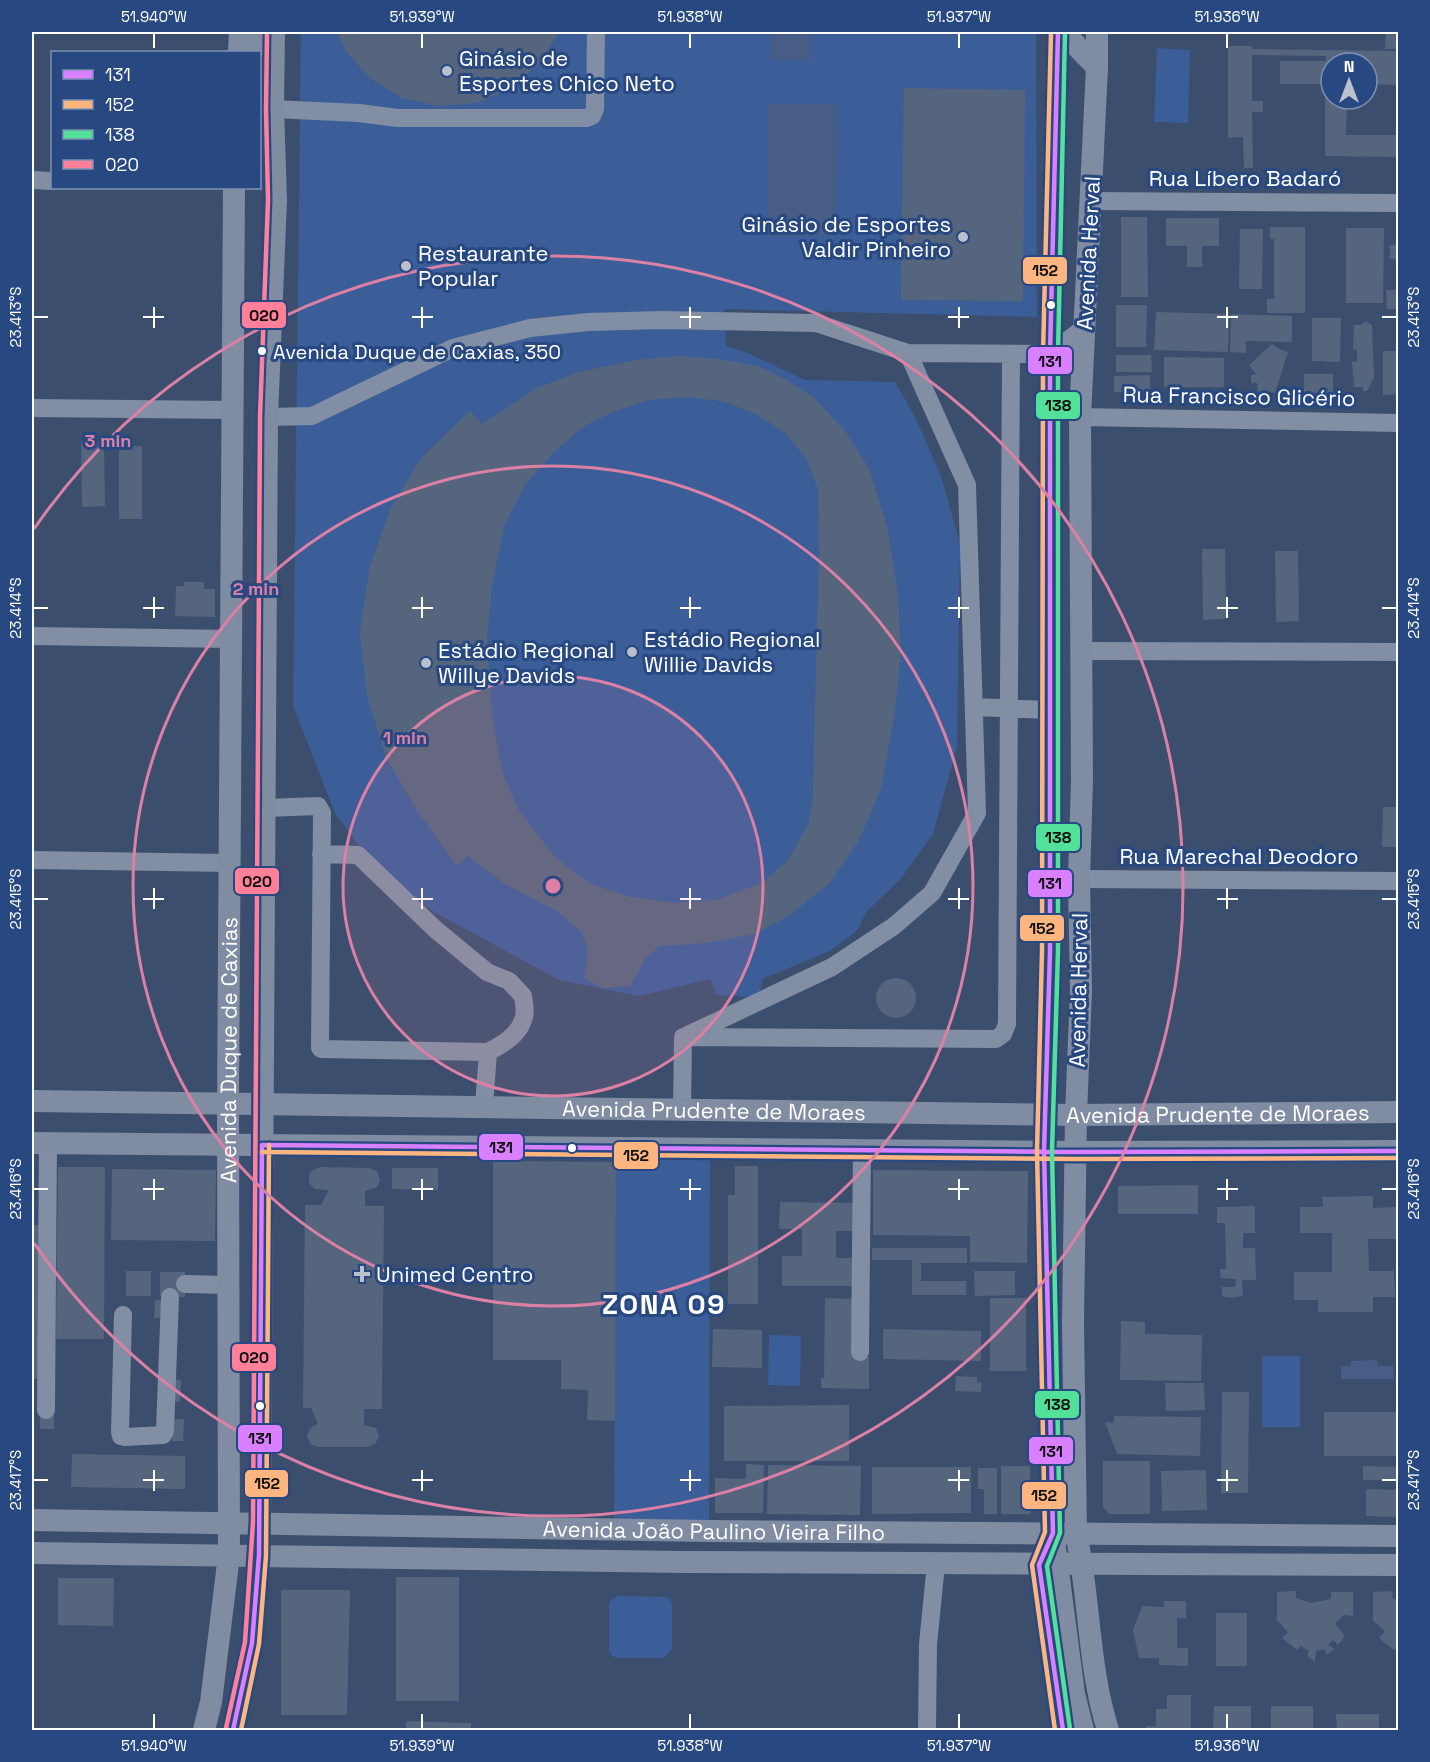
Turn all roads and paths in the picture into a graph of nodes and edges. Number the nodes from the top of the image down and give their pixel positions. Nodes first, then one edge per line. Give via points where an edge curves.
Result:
1 (240, 32) edge
2 (268, 32) edge
3 (274, 32) edge
4 (597, 32) edge
5 (1058, 32) edge
6 (1063, 32) edge
7 (1097, 32) edge
8 (239, 51) edge
9 (251, 51) edge
10 (1097, 67) junction
11 (273, 109) junction
12 (261, 178) edge
13 (32, 180) edge
14 (51, 181) edge
15 (234, 189) edge
16 (276, 200) junction
17 (1090, 201) junction
18 (1398, 203) edge
19 (1084, 327) junction
20 (908, 352) junction
21 (1011, 354) junction
22 (1050, 354) junction
23 (32, 408) edge
24 (232, 410) junction
25 (267, 417) junction
26 (1080, 417) junction
27 (1398, 423) edge
28 (1050, 578) junction
29 (1081, 606) junction
30 (32, 636) edge
31 (231, 639) junction
32 (1081, 651) junction
33 (1398, 652) edge
34 (974, 707) junction
35 (1008, 707) junction
36 (1050, 710) junction
37 (1082, 781) junction
38 (265, 808) junction
39 (1050, 825) junction
40 (321, 854) junction
41 (32, 860) edge
42 (229, 862) junction
43 (1079, 879) junction
44 (1398, 881) edge
45 (1050, 951) junction
46 (1081, 991) junction
47 (683, 1037) junction
48 (488, 1052) junction
49 (32, 1101) edge
50 (228, 1103) junction
51 (263, 1104) junction
52 (484, 1106) junction
53 (682, 1108) junction
54 (1398, 1112) edge
55 (1046, 1114) junction
56 (1076, 1115) junction
57 (40, 1143) edge
58 (228, 1145) junction
59 (262, 1145) junction
60 (862, 1149) junction
61 (1044, 1151) junction
62 (1398, 1151) edge
63 (1076, 1152) junction
64 (185, 1284) dead end
65 (229, 1285) junction
66 (170, 1297) dead end
67 (123, 1315) dead end
68 (1073, 1323) junction
69 (1048, 1348) junction
70 (860, 1352) dead end
71 (46, 1410) dead end
72 (32, 1520) edge
73 (229, 1521) junction
74 (260, 1522) junction
75 (1053, 1533) junction
76 (1076, 1533) junction
77 (1398, 1536) edge
78 (32, 1553) edge
79 (229, 1555) junction
80 (259, 1555) junction
81 (936, 1564) junction
82 (1048, 1565) junction
83 (1083, 1565) junction
84 (1398, 1565) edge
85 (252, 1643) junction
86 (1074, 1694) junction
87 (211, 1702) junction
88 (1105, 1722) edge
89 (204, 1731) edge
90 (233, 1731) edge
91 (927, 1731) edge
92 (1063, 1731) edge
93 (1083, 1731) edge

1 - 8 main road
2 - 9 main road
3 - 11 main road, Avenida Duque de Caxias
4 - 11 street via 595,109 587,118 399,118
5 - 22 main road, Avenida Herval
6 - 10 main road
7 - 10 main road, Avenida Herval
10 - 17 main road, Avenida Herval
11 - 16 main road, Avenida Duque de Caxias
12 - 16 main road
13 - 14 street
15 - 24 main road, Avenida Duque de Caxias
16 - 25 main road, Avenida Duque de Caxias
17 - 18 street, Rua Líbero Badaró
17 - 19 main road, Avenida Herval
19 - 22 street
19 - 26 main road, Avenida Herval
20 - 21 street
20 - 25 street via 816,322 588,322 530,328 453,348 312,416
20 - 34 street via 967,484
21 - 22 street
21 - 35 street
22 - 28 main road, Avenida Herval
23 - 24 street
24 - 31 main road, Avenida Duque de Caxias
25 - 38 main road, Avenida Duque de Caxias
26 - 27 street, Rua Francisco Glicério
26 - 29 main road, Avenida Herval
28 - 29 main road
28 - 36 main road, Avenida Herval
29 - 32 main road, Avenida Herval
30 - 31 street
31 - 42 main road, Avenida Duque de Caxias
32 - 33 street
32 - 37 main road, Avenida Herval
34 - 35 street
34 - 47 street via 977,813 932,893 894,926 832,967
35 - 36 street
35 - 47 street via 1003,1034 996,1039
36 - 39 main road, Avenida Herval
37 - 39 main road
37 - 43 main road, Avenida Herval
38 - 40 street via 318,806 322,813
38 - 51 main road, Avenida Duque de Caxias
39 - 45 main road, Avenida Herval
40 - 48 street via 353,854 362,858 435,929 487,972 509,981 523,996 524,1019 516,1033
40 - 48 street via 321,1049
41 - 42 street
42 - 50 main road, Avenida Duque de Caxias
43 - 44 street, Rua Marechal Deodoro
43 - 46 main road, Avenida Herval
45 - 46 main road
45 - 55 main road, Avenida Herval
46 - 56 main road, Avenida Herval
47 - 53 street
48 - 52 street
49 - 50 main road, Avenida Prudente de Moraes
50 - 51 main road, Avenida Prudente de Moraes
50 - 58 main road, Avenida Duque de Caxias
51 - 52 main road, Avenida Prudente de Moraes
51 - 59 main road, Avenida Duque de Caxias
52 - 53 main road, Avenida Prudente de Moraes
53 - 55 main road, Avenida Prudente de Moraes
54 - 56 main road, Avenida Prudente de Moraes
55 - 56 main road, Avenida Prudente de Moraes
55 - 61 main road, Avenida Herval
56 - 63 main road, Avenida Herval
57 - 58 main road, Avenida Prudente de Moraes
57 - 71 street
58 - 59 main road, Avenida Prudente de Moraes
58 - 65 main road, Avenida Duque de Caxias
59 - 60 main road, Avenida Prudente de Moraes
59 - 74 main road, Avenida Duque de Caxias
60 - 61 main road, Avenida Prudente de Moraes
60 - 70 street
61 - 63 main road, Avenida Prudente de Moraes
61 - 69 main road, Avenida Herval
62 - 63 main road, Avenida Prudente de Moraes
63 - 68 main road, Avenida Herval
64 - 65 street
65 - 73 main road, Avenida Duque de Caxias
66 - 67 street via 165,1431 158,1437 121,1436
68 - 69 main road
68 - 76 main road, Avenida Herval
69 - 75 main road, Avenida Herval
72 - 73 main road, Avenida João Paulino Vieira Filho
73 - 74 main road, Avenida João Paulino Vieira Filho
73 - 79 main road, Avenida Duque de Caxias
74 - 75 main road, Avenida João Paulino Vieira Filho
74 - 80 main road, Avenida Duque de Caxias
75 - 76 main road, Avenida João Paulino Vieira Filho
75 - 82 main road, Avenida Herval
76 - 77 main road, Avenida João Paulino Vieira Filho
76 - 83 main road, Avenida Herval
78 - 79 main road, Avenida João Paulino Vieira Filho
79 - 80 main road, Avenida João Paulino Vieira Filho
79 - 87 main road, Avenida Duque de Caxias
80 - 81 main road, Avenida João Paulino Vieira Filho
80 - 85 main road, Avenida Duque de Caxias
81 - 82 main road, Avenida João Paulino Vieira Filho
81 - 91 street via 928,1644
82 - 83 main road, Avenida João Paulino Vieira Filho
82 - 86 main road, Avenida Herval
82 - 92 street
83 - 84 main road, Avenida João Paulino Vieira Filho
83 - 88 main road, Avenida Herval
85 - 87 main road
85 - 90 main road, Avenida Duque de Caxias
86 - 88 main road
86 - 93 main road, Avenida Herval
87 - 89 main road, Avenida Duque de Caxias

